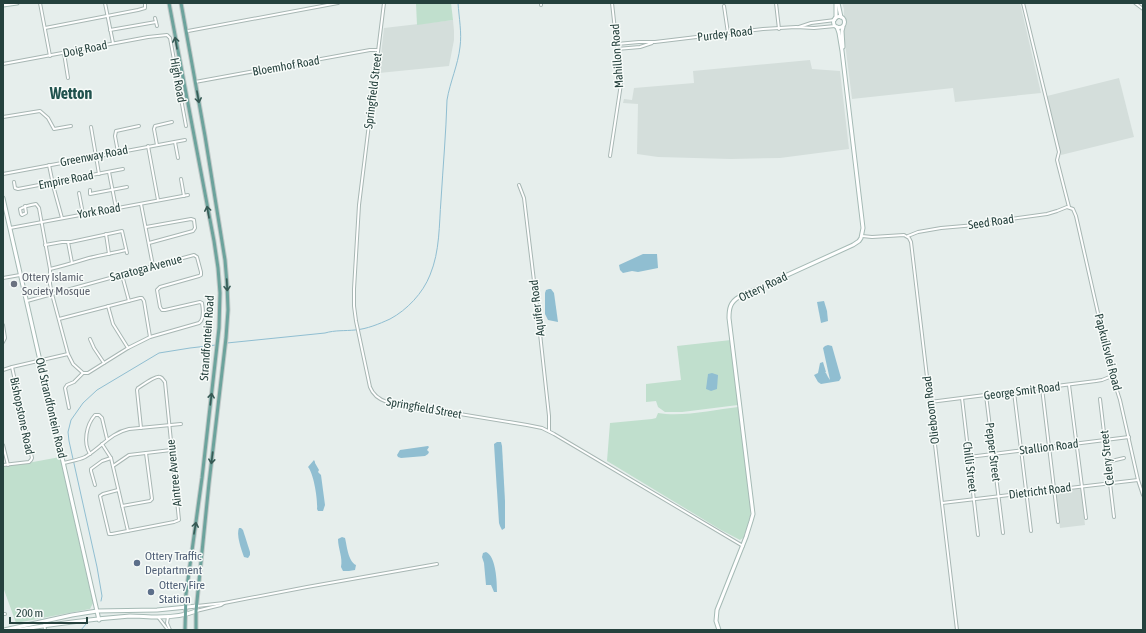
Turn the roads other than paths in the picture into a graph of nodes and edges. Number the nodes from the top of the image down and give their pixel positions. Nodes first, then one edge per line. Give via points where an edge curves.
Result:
1 (17, 3) edge
2 (40, 3) edge
3 (105, 3) edge
4 (145, 3) edge
5 (169, 3) edge
6 (180, 3) edge
7 (338, 3) edge
8 (384, 3) edge
9 (612, 3) edge
10 (776, 3) edge
11 (837, 3) edge
12 (1023, 3) edge
13 (1134, 3) edge
14 (3, 5) edge
15 (724, 6) dead end
16 (1143, 9) edge
17 (108, 16) junction
18 (841, 17) junction
19 (155, 18) dead end
20 (835, 19) junction
21 (156, 22) junction
22 (157, 26) dead end
23 (836, 26) junction
24 (843, 26) junction
25 (45, 28) junction
26 (796, 28) junction
27 (779, 29) junction
28 (110, 30) junction
29 (188, 31) dead end
30 (728, 33) junction
31 (167, 35) joint
32 (655, 42) junction
33 (113, 44) junction
34 (617, 44) junction
35 (618, 49) junction
36 (378, 50) junction
37 (842, 51) junction
38 (64, 53) junction
39 (50, 56) junction
40 (3, 64) edge
41 (68, 78) dead end
42 (195, 82) junction
43 (3, 117) edge
44 (172, 122) dead end
45 (71, 126) dead end
46 (139, 126) dead end
47 (186, 126) dead end
48 (91, 127) dead end
49 (185, 140) dead end
50 (175, 142) junction
51 (157, 145) junction
52 (148, 146) junction
53 (118, 152) junction
54 (96, 156) junction
55 (610, 156) dead end
56 (178, 158) dead end
57 (49, 165) junction
58 (123, 169) dead end
59 (109, 172) junction
60 (3, 174) edge
61 (99, 174) junction
62 (181, 179) dead end
63 (14, 182) dead end
64 (53, 183) junction
65 (519, 185) dead end
66 (127, 187) dead end
67 (90, 190) dead end
68 (112, 190) junction
69 (79, 193) dead end
70 (188, 195) dead end
71 (184, 196) junction
72 (3, 198) edge
73 (158, 201) junction
74 (141, 204) junction
75 (25, 206) dead end
76 (1069, 207) junction
77 (116, 208) junction
78 (83, 214) junction
79 (62, 218) junction
80 (41, 222) junction
81 (146, 227) junction
82 (10, 228) junction
83 (106, 234) junction
84 (862, 236) junction
85 (908, 236) junction
86 (68, 242) junction
87 (149, 244) junction
88 (45, 245) junction
89 (109, 254) junction
90 (72, 263) junction
91 (153, 266) junction
92 (50, 269) junction
93 (20, 275) junction
94 (122, 275) junction
95 (3, 278) edge
96 (52, 294) junction
97 (27, 301) junction
98 (129, 301) junction
99 (108, 306) junction
100 (59, 319) junction
101 (3, 325) edge
102 (150, 337) junction
103 (90, 338) dead end
104 (3, 342) edge
105 (128, 348) junction
106 (68, 354) junction
107 (40, 361) junction
108 (104, 363) junction
109 (12, 367) junction
110 (3, 370) edge
111 (83, 373) junction
112 (1112, 375) junction
113 (1069, 385) junction
114 (1042, 388) junction
115 (1014, 392) junction
116 (986, 395) junction
117 (962, 398) junction
118 (1100, 399) dead end
119 (930, 402) junction
120 (69, 408) dead end
121 (181, 424) dead end
122 (169, 425) junction
123 (140, 428) junction
124 (549, 431) junction
125 (1130, 437) junction
126 (107, 440) junction
127 (1105, 440) junction
128 (102, 444) junction
129 (1076, 444) junction
130 (3, 445) edge
131 (1049, 447) junction
132 (172, 450) junction
133 (1021, 450) junction
134 (146, 453) junction
135 (90, 454) junction
136 (993, 454) junction
137 (969, 457) junction
138 (111, 458) junction
139 (1124, 458) dead end
140 (65, 462) junction
141 (1107, 462) junction
142 (3, 465) edge
143 (8, 465) junction
144 (113, 466) junction
145 (1138, 480) junction
146 (1109, 483) junction
147 (95, 485) dead end
148 (1081, 487) junction
149 (118, 490) junction
150 (1054, 490) junction
151 (1027, 493) junction
152 (1143, 495) edge
153 (999, 496) junction
154 (974, 499) junction
155 (942, 503) junction
156 (122, 506) junction
157 (1114, 517) dead end
158 (1086, 518) dead end
159 (1058, 522) dead end
160 (128, 531) junction
161 (1031, 531) dead end
162 (1004, 533) dead end
163 (978, 535) dead end
164 (743, 546) junction
165 (437, 564) dead end
166 (224, 602) junction
167 (197, 606) junction
168 (185, 607) junction
169 (97, 611) junction
170 (196, 611) junction
171 (185, 615) junction
172 (168, 616) junction
173 (157, 617) junction
174 (99, 620) junction
175 (44, 621) junction
176 (52, 624) junction
177 (44, 626) junction
178 (4, 630) edge
179 (17, 630) edge
180 (47, 630) edge
181 (169, 630) edge
182 (185, 630) edge
183 (196, 630) edge
184 (719, 630) edge
185 (956, 630) edge

1 - 14 street
2 - 25 street
3 - 17 street
4 - 17 street via 142,9
168 -> 5 main road, Strandfontein Road via 218,338 220,300 216,254
6 - 42 main road, Strandfontein Road
7 - 29 street
8 - 36 street, Springfield Street
9 - 34 street, Mahillon Road
10 - 27 street
11 - 18 street
11 - 20 street
12 - 76 street via 1059,152 1057,160
13 - 16 street
15 - 30 street
17 - 25 street
17 - 28 street
18 - 20 street
18 - 24 street via 844,21
19 - 21 street
20 - 23 street
20 - 26 street, Purdey Road
21 - 22 street
21 - 28 street
23 - 24 street
23 - 26 street, Purdey Road
23 - 37 street
24 - 37 street
25 - 39 street
26 - 27 street, Purdey Road
27 - 30 street, Purdey Road
28 - 33 street
30 - 32 street, Purdey Road
31 - 33 street, Doig Road
31 - 47 street, High Road via 170,38
32 - 34 street, Purdey Road
32 - 35 street, Purdey Road via 640,47
33 - 38 street, Doig Road
34 - 35 street, Mahillon Road
35 - 55 street, Mahillon Road via 621,84
36 - 42 street, Bloemhof Road
36 - 124 street, Springfield Street via 359,205 354,289 358,332 371,390 381,400 398,404 527,425
37 - 84 street
38 - 39 street, Doig Road
38 - 41 street
39 - 40 street, Doig Road
42 -> 167 main road, Strandfontein Road via 226,268 228,310
43 - 45 street via 39,111 49,119 54,129
44 - 51 street via 155,126
46 - 53 street via 116,131 114,134
48 - 54 street
49 - 50 street, Greenway Road
50 - 51 street, Greenway Road
50 - 56 street
51 - 52 street, Greenway Road
52 - 53 street, Greenway Road
52 - 73 street
53 - 54 street, Greenway Road
54 - 57 street, Greenway Road
54 - 61 street
57 - 60 street, Greenway Road
57 - 64 street
58 - 59 street, Empire Road
59 - 61 street, Empire Road
59 - 68 street
61 - 64 street, Empire Road
62 - 71 street
63 - 64 street, Empire Road via 16,189
64 - 79 street
65 - 124 street, Aquifer Road via 525,204 535,283
66 - 68 street
67 - 68 street via 90,194
68 - 77 street
69 - 78 street
70 - 71 street, York Road
71 - 73 street, York Road
72 - 82 street, Old Strandfontein Road
73 - 74 street, York Road
74 - 77 street, York Road
74 - 81 street
75 - 80 street via 36,204
76 - 85 street, Seed Road via 1040,215 987,224 941,228
76 - 112 street, Papkuilsvlei Road via 1076,216
77 - 78 street, York Road
78 - 79 street, York Road
79 - 80 street, York Road
80 - 82 street, York Road
80 - 88 street
81 - 87 street
81 - 87 street via 194,220 193,231
82 - 93 street, Old Strandfontein Road
83 - 86 street
83 - 89 street
83 - 89 street via 122,231 126,251
84 - 85 street
84 - 164 street, Ottery Road via 854,245 739,297 730,306 729,318 753,511
85 - 119 street, Olieboom Road via 912,249
86 - 88 street
86 - 90 street
87 - 91 street
88 - 92 street
89 - 90 street
90 - 92 street
91 - 94 street, Saratoga Avenue
91 - 102 street, Saratoga Avenue via 196,256 201,275 157,290 162,310 200,302 203,306 203,318 186,327
92 - 96 street
93 - 95 street
93 - 97 street, Old Strandfontein Road
94 - 96 street, Saratoga Avenue
94 - 98 street
96 - 97 street, Saratoga Avenue
96 - 100 street
97 - 107 street, Old Strandfontein Road
98 - 99 street
98 - 102 street via 143,299
99 - 100 street
99 - 105 street via 114,324
100 - 106 street
101 - 104 street via 6,338
102 - 105 street
103 - 108 street
105 - 108 street
106 - 107 street
106 - 111 street via 73,364
107 - 109 street
107 - 140 street, Old Strandfontein Road
108 - 111 street
109 - 110 street
109 - 143 street, Bishopstone Road via 32,460
111 - 120 street via 65,388
112 - 113 street, George Smit Road via 1102,380
112 - 125 street, Papkuilsvlei Road
113 - 114 street, George Smit Road
113 - 129 street
114 - 115 street, George Smit Road
114 - 131 street
115 - 116 street, George Smit Road
115 - 133 street
116 - 117 street, George Smit Road
116 - 136 street, Pepper Street
117 - 119 street, George Smit Road
117 - 137 street, Chilli Street
118 - 127 street, Celery Street
119 - 155 street, Olieboom Road
121 - 122 street
122 - 123 street
122 - 123 street, Aintree Avenue via 165,382 158,376 137,390
122 - 132 street, Aintree Avenue
123 - 126 street via 122,431
124 - 164 street, Springfield Street
125 - 127 street, Stallion Road
125 - 145 street, Papkuilsvlei Road
126 - 128 street
126 - 135 street via 102,418 95,415 87,431
127 - 129 street, Stallion Road
127 - 141 street, Celery Street
128 - 135 street
128 - 138 street
129 - 131 street, Stallion Road
129 - 148 street
130 - 143 street
131 - 133 street, Stallion Road
131 - 150 street
132 - 134 street
132 - 160 street, Aintree Avenue via 179,520
133 - 136 street, Stallion Road
133 - 151 street
134 - 144 street via 129,455
134 - 156 street via 152,499
135 - 140 street
136 - 137 street, Stallion Road
136 - 153 street, Pepper Street
137 - 154 street, Chilli Street
138 - 144 street
138 - 147 street via 91,469
139 - 141 street
140 - 169 street, Old Strandfontein Road
141 - 146 street, Celery Street
142 - 143 street, Bishopstone Road
144 - 149 street
145 - 146 street, Dietricht Road
145 - 152 street, Papkuilsvlei Road
146 - 148 street, Dietricht Road
146 - 157 street, Celery Street
148 - 150 street, Dietricht Road
148 - 158 street
149 - 156 street
149 - 160 street via 100,496 108,531 112,534
150 - 151 street, Dietricht Road
150 - 159 street
151 - 153 street, Dietricht Road
151 - 161 street
153 - 154 street, Dietricht Road
153 - 162 street, Pepper Street
154 - 155 street, Dietricht Road
154 - 163 street, Chilli Street
155 - 185 street, Olieboom Road
156 - 160 street
164 - 184 street, Ottery Road via 717,610
165 - 166 street
166 - 167 street
166 - 170 street
167 - 168 street
167 - 170 main road, Strandfontein Road
168 - 169 street
168 - 171 main road, Strandfontein Road
169 - 174 street, Old Strandfontein Road
169 - 175 street
170 - 171 street
170 - 183 main road, Strandfontein Road
171 - 172 street
171 - 182 main road, Strandfontein Road
172 - 173 street
172 - 181 street
173 - 174 street via 137,616
173 - 181 street
174 - 176 street
175 - 177 street
175 - 178 street
176 - 177 street
176 - 180 street
177 - 179 street
177 - 180 street

